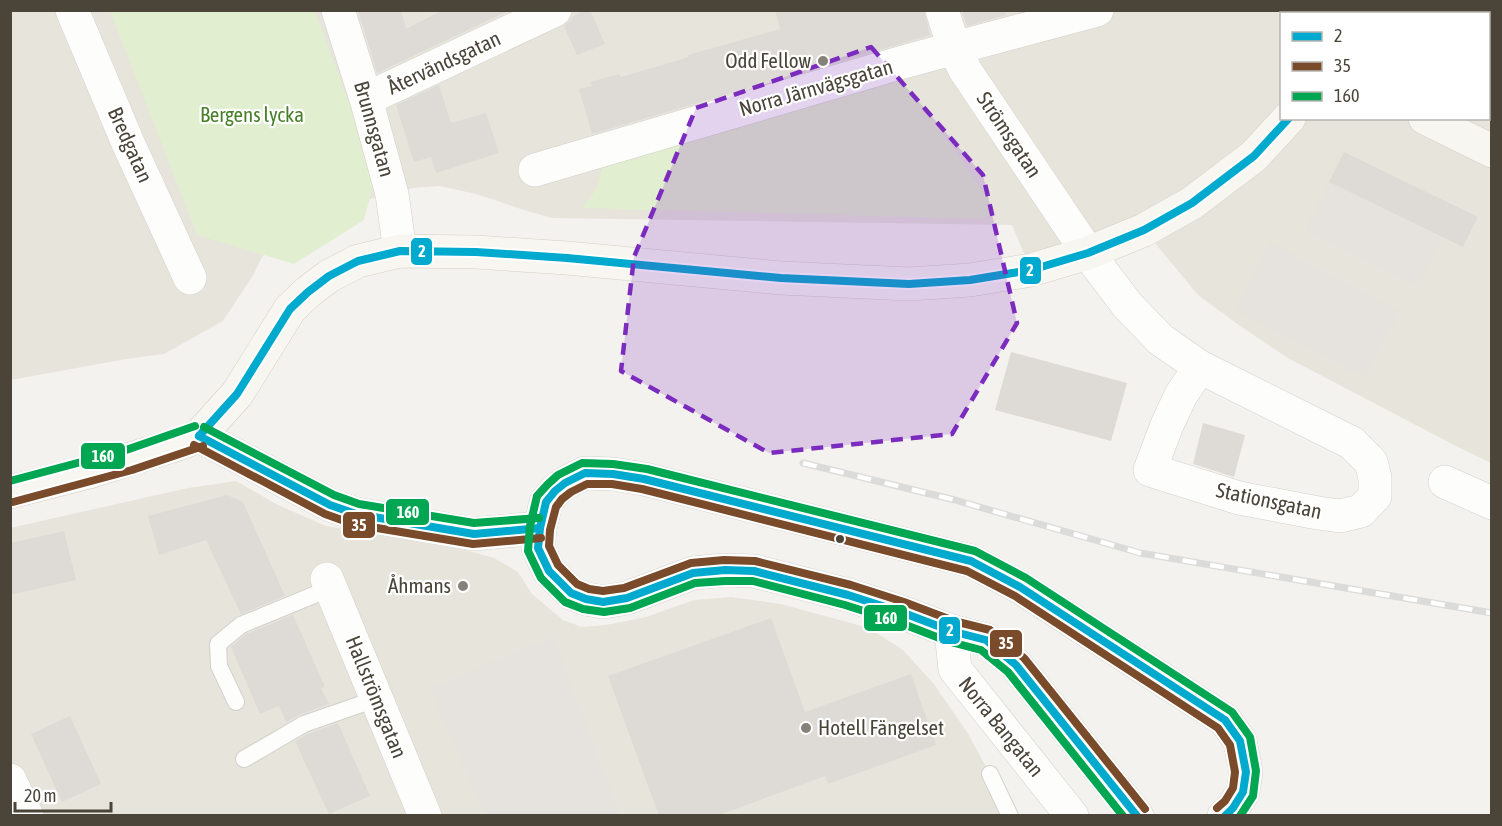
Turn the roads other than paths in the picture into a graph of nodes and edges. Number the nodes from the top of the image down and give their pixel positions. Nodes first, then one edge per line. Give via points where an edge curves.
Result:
1 (72, 10) edge
2 (338, 10) edge
3 (555, 10) edge
4 (942, 10) edge
5 (1097, 10) edge
6 (954, 48) junction
7 (366, 99) junction
8 (1287, 120) edge
9 (1429, 120) edge
10 (1491, 151) edge
11 (535, 170) dead end
12 (400, 250) junction
13 (1088, 253) junction
14 (190, 278) dead end
15 (1200, 368) junction
16 (199, 436) junction
17 (1446, 482) dead end
18 (10, 492) edge
19 (1491, 503) edge
20 (540, 528) junction
21 (329, 583) joint
22 (951, 631) junction
23 (376, 699) junction
24 (236, 702) dead end
25 (244, 759) dead end
26 (990, 774) dead end
27 (10, 780) edge
28 (1229, 812) edge
29 (27, 816) edge
30 (425, 816) edge
31 (1010, 816) edge
32 (1072, 816) edge
33 (1137, 816) edge

1 - 14 street, Bredgatan
2 - 7 street, Brunnsgatan
3 - 7 street, Återvändsgatan
4 - 6 street, Strömsgatan
5 - 6 street, Norra Järnvägsgatan
6 - 11 street, Norra Järnvägsgatan
6 - 13 street, Strömsgatan
7 - 12 street, Brunnsgatan via 392,194
8 - 13 street via 1254,156 1192,203 1144,230
9 - 10 street
12 - 13 street via 567,258 781,278 909,284 1031,270
12 - 16 street via 358,261 308,292 290,309 237,394
13 - 15 street, Stationsgatan via 1128,306 1161,340
15 - 15 street, Stationsgatan via 1181,395 1150,470 1239,498 1340,516 1361,511 1375,496 1371,462 1352,443
16 - 18 street via 89,472
16 - 20 street via 330,505 356,514 474,534
17 - 19 street
20 - 22 street via 538,548 549,571 571,593 586,599 603,602 627,598 693,573 754,571 869,602
20 - 28 street via 546,502 560,487 585,473 613,474 971,561 1020,587 1225,720 1240,741 1246,772 1243,792
21 - 23 street, Hallströmsgatan
21 - 24 lane via 241,626 219,644 219,666
22 - 32 street, Norra Bangatan via 955,669
22 - 33 street via 986,640 1016,665
23 - 25 lane via 304,724
23 - 30 street, Hallströmsgatan
26 - 31 lane
27 - 29 street

